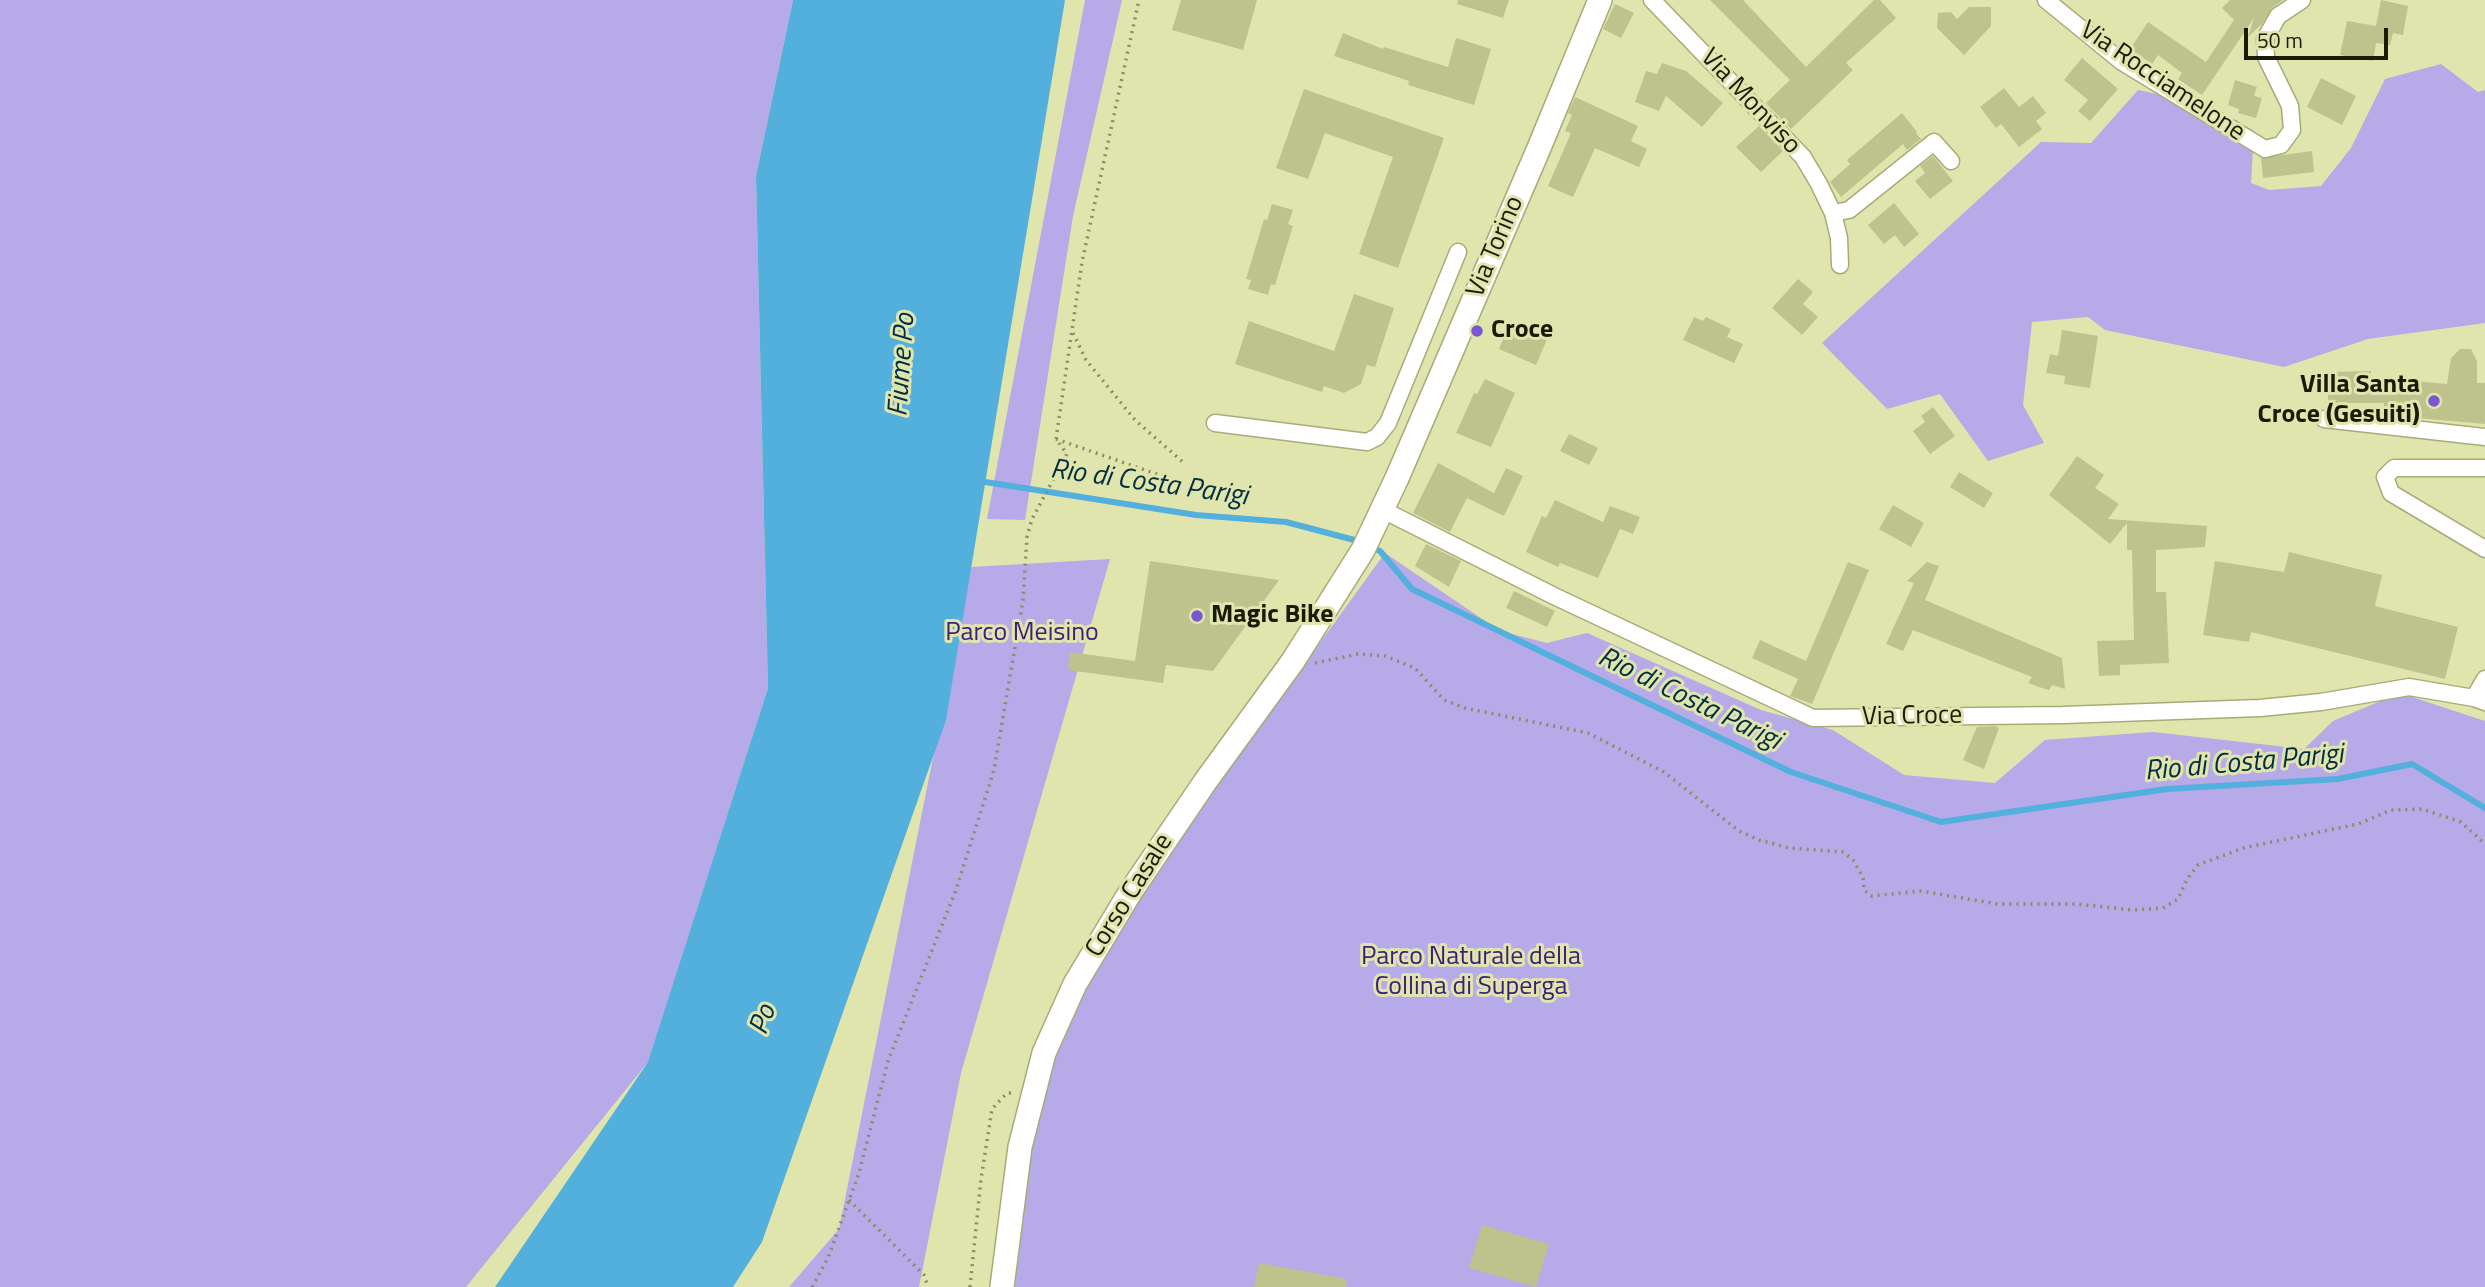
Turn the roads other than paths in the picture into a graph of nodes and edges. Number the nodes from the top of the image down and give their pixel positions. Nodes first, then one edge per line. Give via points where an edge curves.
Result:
1 (1600, 0) edge
2 (1652, 0) edge
3 (2046, 0) edge
4 (2302, 0) edge
5 (1951, 161) dead end
6 (1833, 213) junction
7 (1458, 252) dead end
8 (1840, 265) dead end
9 (1432, 319) junction
10 (1460, 330) junction
11 (2324, 419) dead end
12 (1215, 423) dead end
13 (2485, 437) edge
14 (2485, 468) edge
15 (1383, 510) junction
16 (1368, 541) joint
17 (2485, 549) edge
18 (2485, 679) edge
19 (2480, 700) edge
20 (1002, 1287) edge

1 - 10 main road, Via Torino
2 - 6 street, Via Monviso via 1803,157
3 - 4 street, Via Rocciamelone via 2122,62 2265,149 2281,145 2292,130 2290,106 2266,57 2265,39 2278,16
5 - 6 street via 1934,142 1849,211
6 - 8 street, Via Monviso
7 - 9 street
9 - 10 street
9 - 12 street via 1388,423 1377,438 1367,442 1320,440
10 - 15 main road, Via Torino
11 - 13 street
14 - 17 street via 2394,468 2385,478 2391,493
15 - 16 main road, Via Torino
15 - 19 street, Via Croce via 1814,718 2260,708 2409,687
16 - 20 main road, Corso Casale via 1293,661 1131,891 1075,984 1044,1052 1020,1147
18 - 19 street

